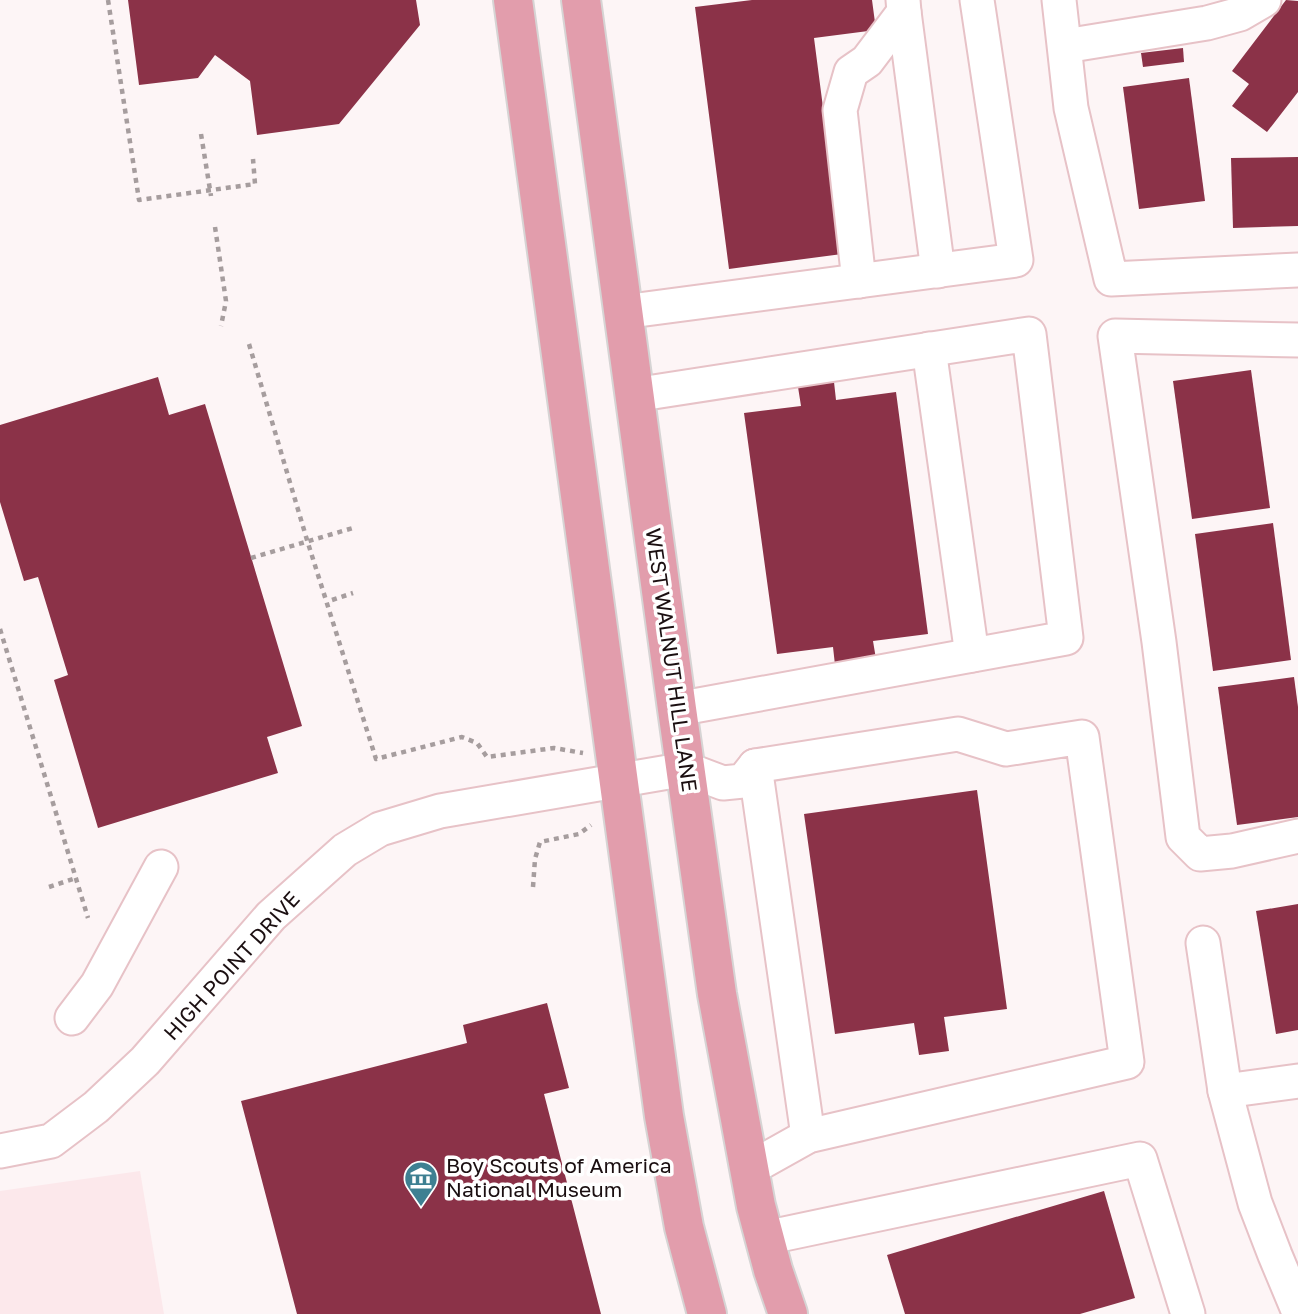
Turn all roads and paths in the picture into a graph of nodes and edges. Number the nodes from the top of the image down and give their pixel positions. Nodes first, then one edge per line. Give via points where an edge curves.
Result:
1 (108, 0) edge
2 (513, 0) edge
3 (581, 0) edge
4 (977, 0) edge
5 (1059, 0) edge
6 (1264, 0) edge
7 (903, 6) edge
8 (1065, 46) junction
9 (201, 134) dead end
10 (253, 159) dead end
11 (211, 193) junction
12 (215, 227) dead end
13 (1298, 270) edge
14 (938, 271) junction
15 (859, 281) junction
16 (623, 313) junction
17 (221, 326) dead end
18 (1298, 340) edge
19 (249, 344) dead end
20 (929, 349) junction
21 (634, 395) junction
22 (353, 528) dead end
23 (307, 540) junction
24 (251, 558) dead end
25 (353, 593) dead end
26 (332, 600) dead end
27 (0, 629) edge
28 (1, 639) edge
29 (972, 655) junction
30 (677, 709) junction
31 (755, 766) junction
32 (686, 769) junction
33 (604, 783) junction
34 (1298, 836) edge
35 (161, 867) dead end
36 (76, 878) junction
37 (50, 887) dead end
38 (533, 887) dead end
39 (88, 918) dead end
40 (1203, 943) dead end
41 (72, 1018) dead end
42 (1298, 1081) edge
43 (1224, 1091) junction
44 (808, 1136) junction
45 (0, 1151) edge
46 (749, 1169) junction
47 (765, 1238) junction
48 (1298, 1310) edge
49 (707, 1314) edge
50 (788, 1314) edge
51 (1188, 1314) edge

1 - 11 path via 139,200
2 - 33 main road
3 - 16 main road, WEST WALNUT HILL LANE
4 - 14 street via 1016,260
5 - 8 street
6 - 8 street via 1240,14 1208,23
7 - 14 street
7 - 15 street via 867,61 851,72 840,110
8 - 13 street via 1071,108 1111,279
9 - 11 path
10 - 11 path via 256,184
12 - 17 path via 226,301
14 - 15 street
15 - 16 street
16 - 21 main road, WEST WALNUT HILL LANE
18 - 34 street via 1115,336 1183,837 1200,854
19 - 23 path
20 - 21 street
20 - 29 street
20 - 29 street via 1029,334 1066,638
21 - 30 main road, WEST WALNUT HILL LANE
22 - 23 path
23 - 24 path
23 - 33 path via 376,759 462,737 477,743 487,757 554,748 584,753
25 - 26 path
27 - 28 path
28 - 36 path
29 - 30 street
30 - 32 main road, WEST WALNUT HILL LANE
31 - 32 street via 743,781 723,783
31 - 44 street
31 - 44 street via 958,734 1006,749 1082,737 1127,1062
32 - 33 street, HIGH POINT DRIVE
32 - 46 main road, WEST WALNUT HILL LANE
33 - 38 path via 594,822 579,834 540,842
33 - 45 street, HIGH POINT DRIVE via 440,811 380,829 345,850 271,916 145,1061 96,1107 51,1141
33 - 49 main road via 684,1227
35 - 41 street via 96,985
36 - 37 path
36 - 39 path
40 - 43 street
42 - 43 street
43 - 48 street via 1255,1203
44 - 46 street
46 - 47 main road, WEST WALNUT HILL LANE
47 - 50 main road, WEST WALNUT HILL LANE
47 - 51 street via 1140,1159

